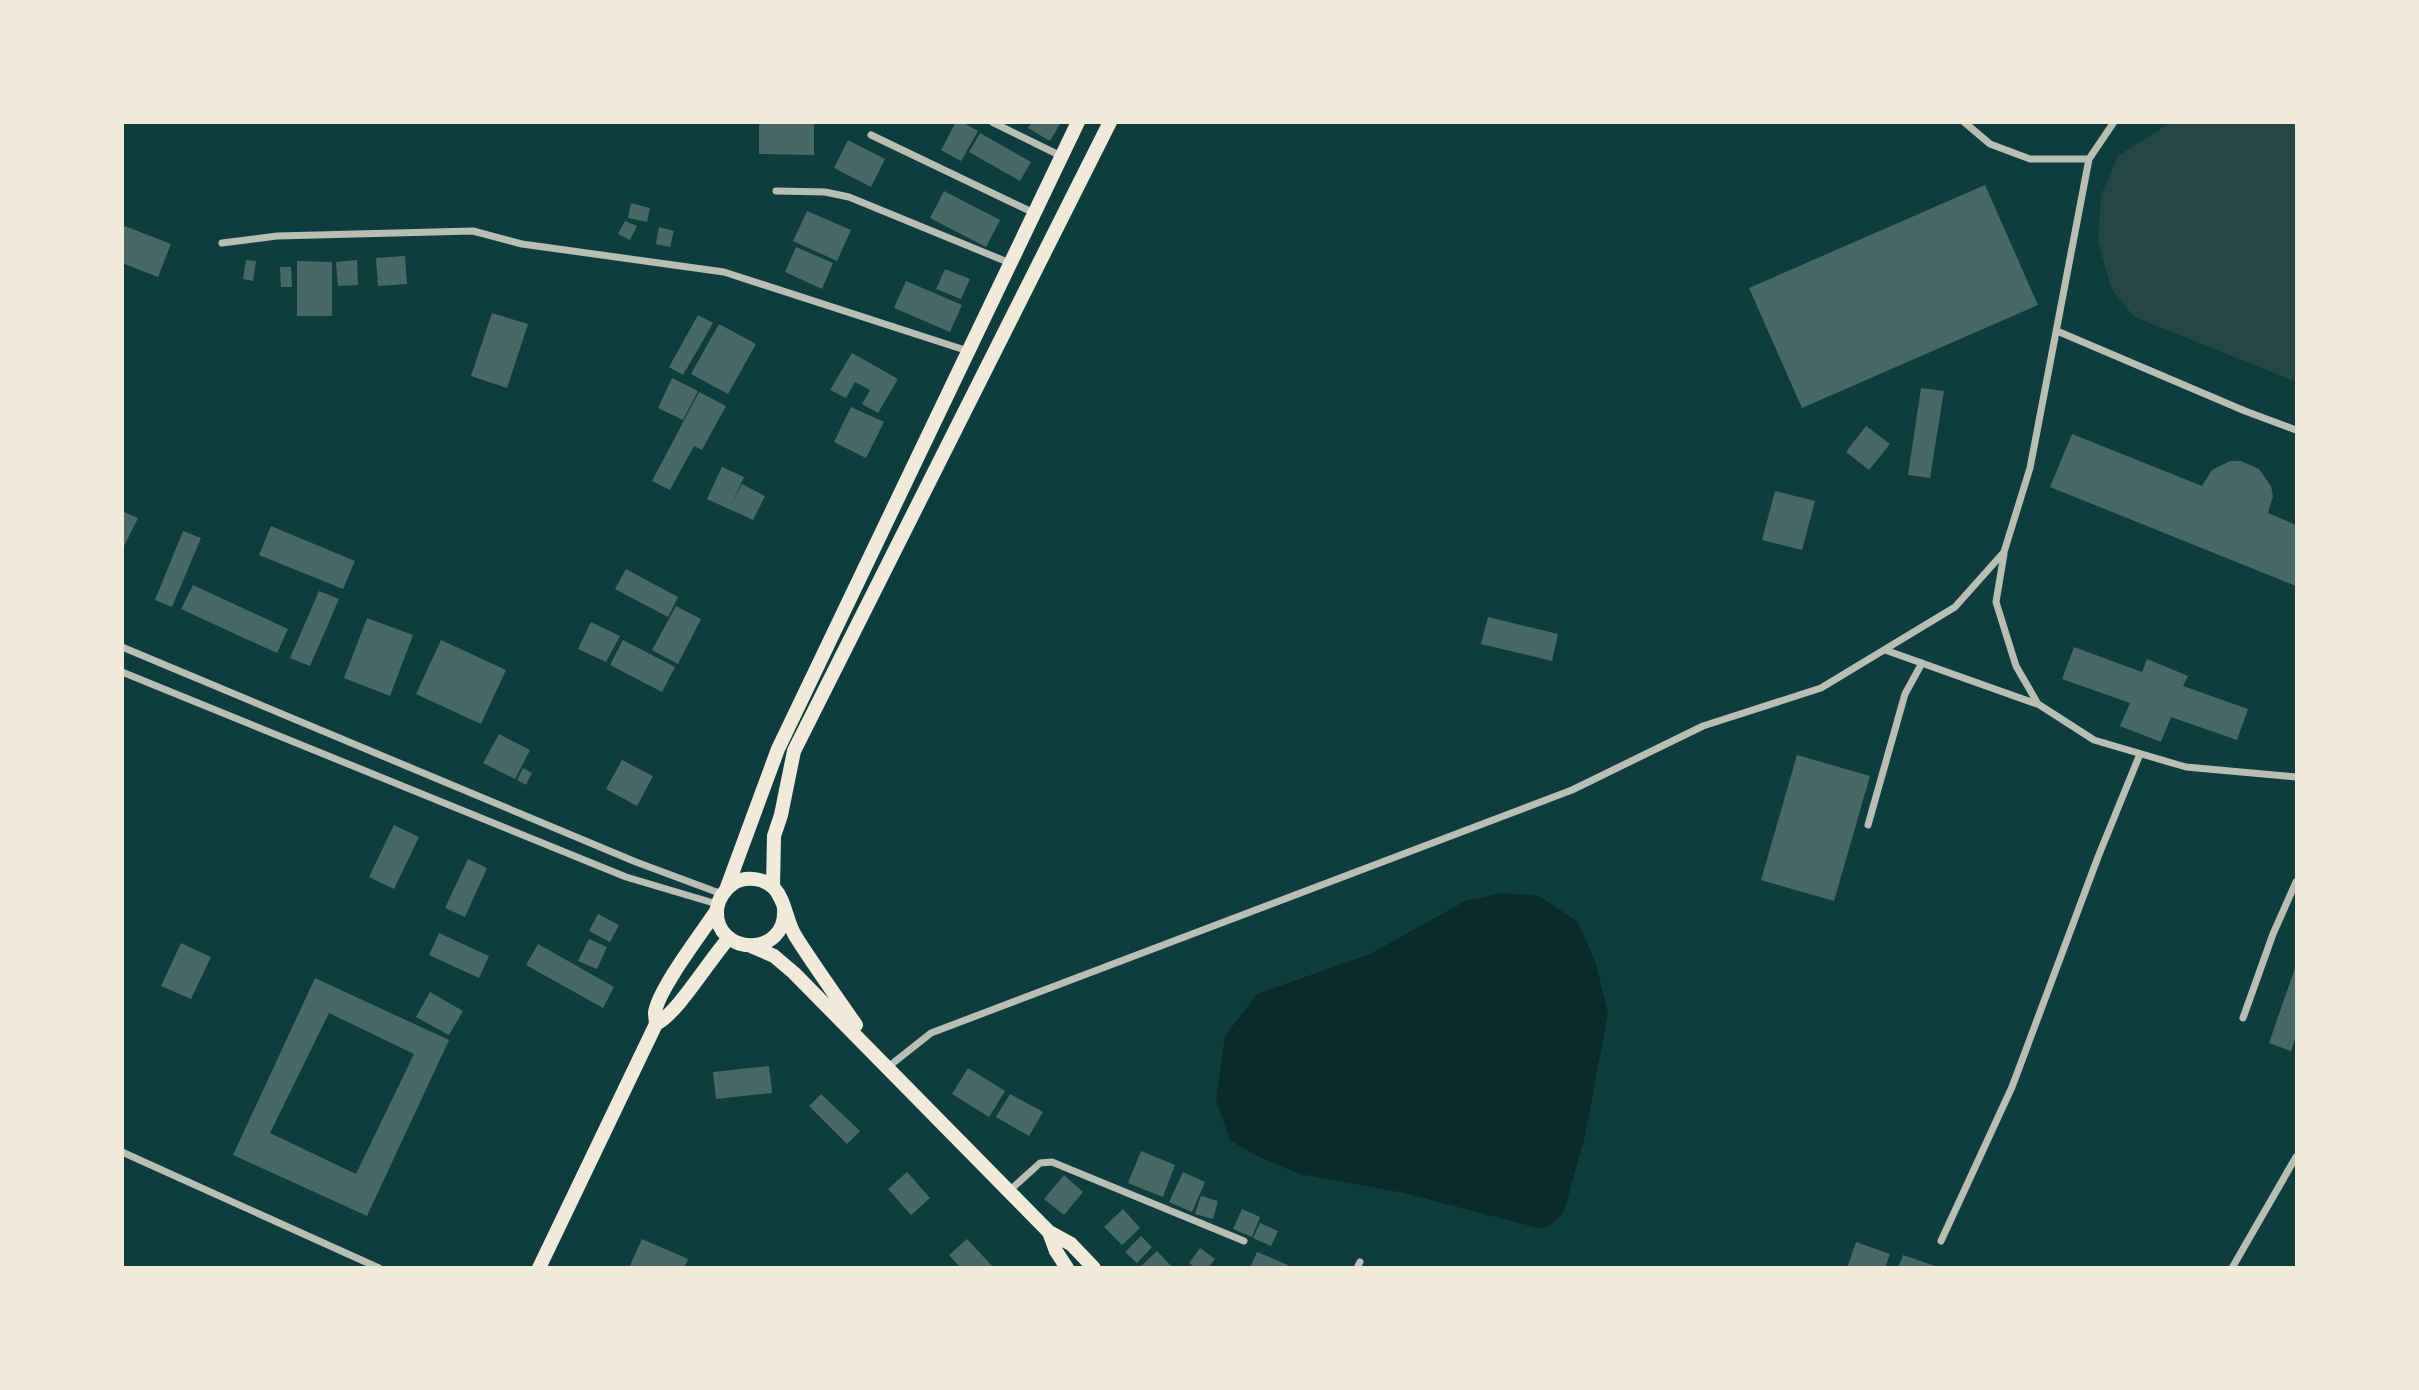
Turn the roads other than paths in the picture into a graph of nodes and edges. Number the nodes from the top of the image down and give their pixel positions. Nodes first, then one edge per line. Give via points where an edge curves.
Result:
1 (992, 122) edge
2 (1078, 122) edge
3 (1110, 122) edge
4 (1964, 122) edge
5 (2114, 122) edge
6 (871, 135) dead end
7 (1061, 156) junction
8 (2089, 159) junction
9 (776, 191) dead end
10 (1034, 213) junction
11 (222, 243) dead end
12 (1010, 262) junction
13 (2057, 331) junction
14 (968, 351) junction
15 (2297, 430) edge
16 (2004, 552) junction
17 (122, 647) edge
18 (1885, 650) junction
19 (1922, 663) junction
20 (122, 672) edge
21 (2038, 704) junction
22 (2140, 754) junction
23 (2297, 777) edge
24 (1868, 825) dead end
25 (2297, 882) edge
26 (773, 887) junction
27 (721, 900) junction
28 (784, 908) junction
29 (729, 938) junction
30 (751, 946) junction
31 (2243, 1018) dead end
32 (656, 1024) junction
33 (874, 1052) junction
34 (888, 1067) junction
35 (122, 1152) edge
36 (2295, 1163) edge
37 (1009, 1191) junction
38 (1049, 1232) junction
39 (1244, 1241) dead end
40 (1941, 1241) dead end
41 (379, 1268) edge
42 (539, 1268) edge
43 (1067, 1268) edge
44 (1094, 1268) edge
45 (2232, 1268) edge

1 - 7 street
2 - 7 main road
3 - 26 main road via 794,751 774,836
4 - 8 street via 1990,144 2030,159
5 - 8 street
6 - 10 street
7 - 10 main road
8 - 13 street
9 - 12 street via 849,197
10 - 12 main road
11 - 14 street via 277,236 473,232 522,244 724,272
12 - 14 main road
13 - 15 street
13 - 16 street via 2030,468
14 - 27 main road via 778,749
16 - 18 street via 1955,607
16 - 21 street via 1996,602 2016,666
17 - 27 street
18 - 19 street
18 - 34 street via 1821,688 1703,726 1572,790 931,1033
19 - 21 street
19 - 24 street via 1905,694
20 - 27 street via 626,877
21 - 22 street via 2094,740
22 - 23 street via 2186,767
22 - 40 street via 2012,1087
25 - 31 street
26 - 27 main road via 743,880
26 - 28 main road
27 - 29 main road via 718,920
27 - 32 main road via 659,1000
28 - 30 main road via 774,937
28 - 33 main road via 794,934
29 - 30 main road
29 - 32 main road via 671,1014
30 - 33 main road via 774,956 794,973
32 - 42 main road
33 - 34 main road
34 - 37 main road
35 - 41 street
36 - 45 street
37 - 38 main road
37 - 39 street via 1040,1163 1052,1162
38 - 43 main road
38 - 44 main road via 1072,1244

